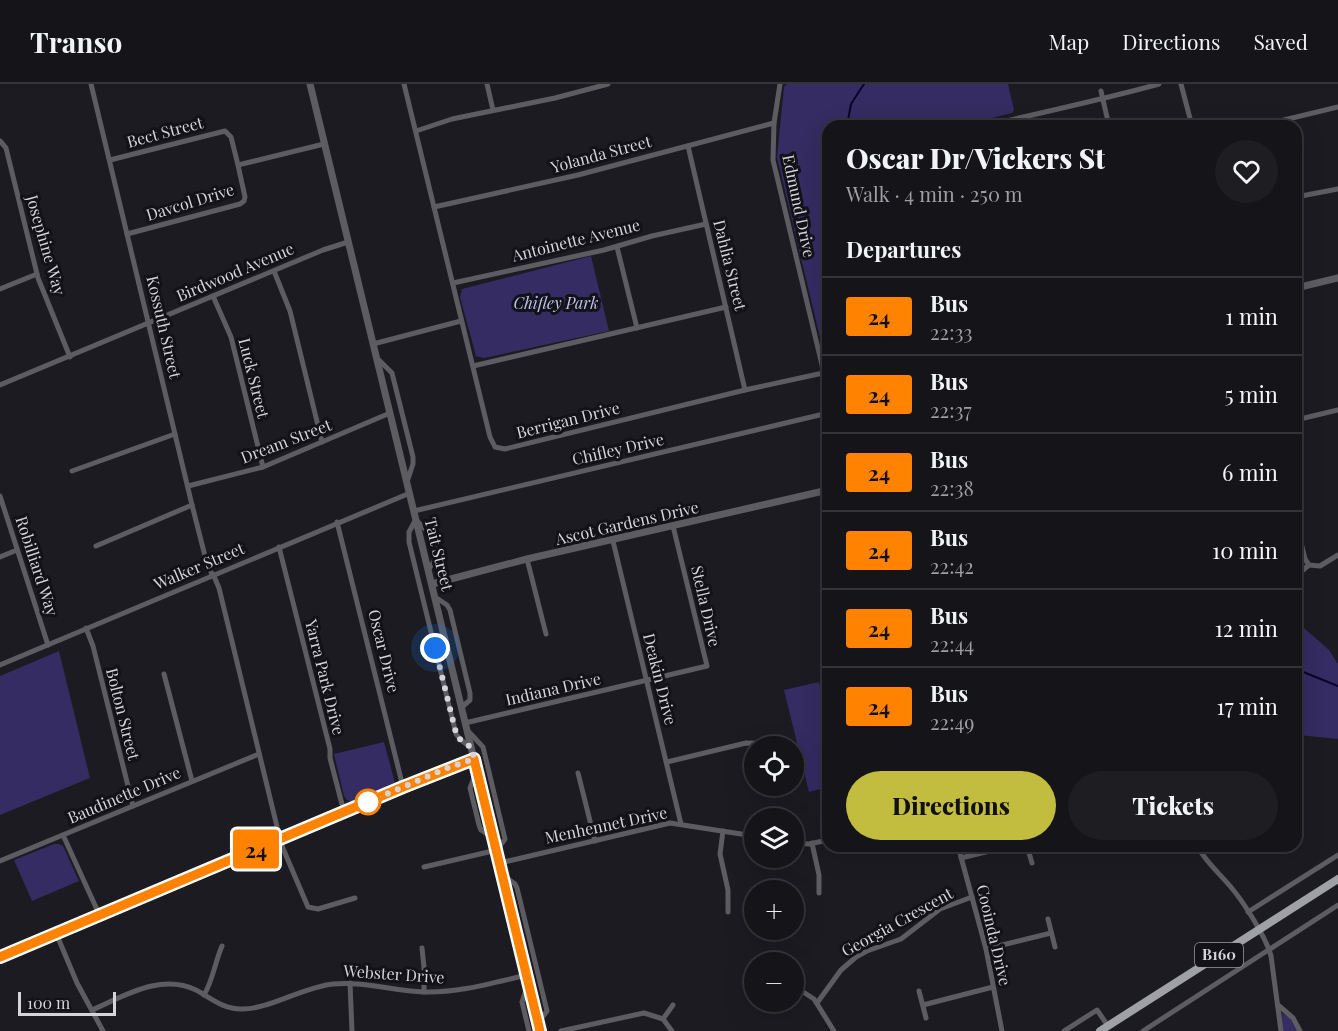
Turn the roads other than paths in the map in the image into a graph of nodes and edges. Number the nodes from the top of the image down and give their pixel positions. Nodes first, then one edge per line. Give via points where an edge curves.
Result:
1 (91, 84) edge
2 (310, 84) edge
3 (404, 84) edge
4 (487, 84) edge
5 (608, 84) edge
6 (780, 84) edge
7 (1159, 84) edge
8 (1181, 84) edge
9 (1101, 91) dead end
10 (1103, 99) junction
11 (1338, 107) edge
12 (493, 110) junction
13 (1016, 120) edge
14 (1108, 120) edge
15 (1190, 120) edge
16 (1284, 120) edge
17 (774, 123) junction
18 (416, 131) junction
19 (0, 141) edge
20 (324, 144) junction
21 (688, 146) junction
22 (110, 160) junction
23 (238, 165) junction
24 (1338, 189) edge
25 (1302, 196) edge
26 (434, 207) junction
27 (706, 224) junction
28 (127, 234) junction
29 (348, 242) junction
30 (617, 247) junction
31 (274, 271) junction
32 (37, 274) junction
33 (1338, 278) edge
34 (453, 283) junction
35 (1302, 287) edge
36 (0, 290) edge
37 (213, 296) junction
38 (726, 307) junction
39 (461, 321) junction
40 (149, 322) junction
41 (637, 328) junction
42 (373, 344) junction
43 (70, 357) junction
44 (377, 357) junction
45 (473, 366) junction
46 (822, 369) edge
47 (822, 373) edge
48 (0, 386) edge
49 (745, 390) junction
50 (1338, 410) edge
51 (390, 413) junction
52 (822, 415) edge
53 (1302, 419) edge
54 (175, 434) junction
55 (322, 442) junction
56 (263, 468) junction
57 (72, 471) dead end
58 (407, 482) junction
59 (188, 486) junction
60 (822, 491) edge
61 (410, 493) junction
62 (0, 496) edge
63 (192, 505) junction
64 (416, 517) junction
65 (338, 522) junction
66 (674, 526) junction
67 (613, 541) junction
68 (96, 546) dead end
69 (1302, 547) edge
70 (279, 548) junction
71 (17, 549) junction
72 (1338, 555) edge
73 (0, 557) edge
74 (527, 559) junction
75 (1309, 565) junction
76 (429, 569) junction
77 (1302, 571) edge
78 (213, 574) junction
79 (432, 584) junction
80 (435, 597) junction
81 (86, 628) junction
82 (546, 634) dead end
83 (48, 645) junction
84 (0, 665) edge
85 (164, 674) dead end
86 (646, 681) junction
87 (462, 707) junction
88 (466, 727) junction
89 (744, 743) edge
90 (472, 748) junction
91 (259, 754) junction
92 (474, 759) junction
93 (667, 762) junction
94 (477, 768) junction
95 (578, 773) dead end
96 (192, 781) junction
97 (403, 787) junction
98 (133, 806) junction
99 (344, 812) junction
100 (681, 824) junction
101 (723, 831) junction
102 (744, 834) edge
103 (63, 835) junction
104 (280, 839) junction
105 (494, 839) junction
106 (595, 841) junction
107 (822, 841) edge
108 (804, 843) edge
109 (812, 843) junction
110 (496, 850) junction
111 (960, 852) edge
112 (986, 852) edge
113 (1029, 852) edge
114 (1201, 852) edge
115 (1338, 855) edge
116 (961, 858) junction
117 (0, 861) edge
118 (500, 863) junction
119 (1032, 863) dead end
120 (424, 867) dead end
121 (502, 875) junction
122 (1338, 879) edge
123 (819, 893) dead end
124 (972, 897) junction
125 (355, 898) dead end
126 (1338, 905) edge
127 (728, 912) dead end
128 (1248, 912) junction
129 (99, 914) junction
130 (1048, 919) dead end
131 (1258, 930) junction
132 (56, 933) junction
133 (1051, 933) junction
134 (222, 946) dead end
135 (1054, 947) dead end
136 (422, 948) dead end
137 (986, 949) junction
138 (1269, 950) junction
139 (0, 957) edge
140 (527, 978) junction
141 (350, 983) junction
142 (993, 987) junction
143 (804, 991) edge
144 (919, 991) dead end
145 (424, 992) junction
146 (204, 995) junction
147 (817, 1003) junction
148 (673, 1005) dead end
149 (923, 1005) junction
150 (1278, 1005) junction
151 (92, 1010) junction
152 (926, 1018) dead end
153 (663, 1019) junction
154 (538, 1023) junction
155 (1108, 1026) junction
156 (103, 1031) edge
157 (352, 1031) edge
158 (529, 1031) edge
159 (540, 1031) edge
160 (561, 1031) edge
161 (672, 1031) edge
162 (834, 1031) edge
163 (1002, 1031) edge
164 (1064, 1031) edge
165 (1100, 1031) edge
166 (1143, 1031) edge
167 (1281, 1031) edge
168 (1300, 1031) edge

1 - 22 street, Kossuth Street
2 - 20 street, Tait Street
3 - 18 street, Berrigan Drive
4 - 12 street
5 - 12 street
6 - 17 street, Edmund Drive
7 - 10 street
8 - 15 street
9 - 10 street
10 - 13 street via 1022,113
10 - 14 street
11 - 16 street
12 - 18 street
17 - 21 street, Yolanda Street
17 - 46 street, Edmund Drive via 773,160
18 - 26 street, Berrigan Drive
19 - 32 street, Josephine Way via 6,147
20 - 23 street, Davcol Drive
20 - 29 street, Tait Street
21 - 26 street, Yolanda Street
21 - 27 street, Dahlia Street
22 - 23 street, Bect Street via 225,131 231,137
22 - 28 street, Kossuth Street
23 - 28 street, Davcol Drive via 245,197 242,203
24 - 25 street
26 - 34 street, Berrigan Drive
27 - 30 street, Antoinette Avenue
27 - 38 street, Dahlia Street
28 - 40 street, Kossuth Street
29 - 31 street, Birdwood Avenue
29 - 42 street, Tait Street
30 - 34 street, Antoinette Avenue
30 - 41 street
31 - 37 street, Birdwood Avenue
31 - 55 street via 290,311
32 - 36 street
32 - 43 street, Josephine Way
33 - 35 street
34 - 39 street, Berrigan Drive
37 - 40 street, Birdwood Avenue
37 - 56 street, Luck Street via 231,337
38 - 41 street
38 - 49 street, Dahlia Street
39 - 42 street
39 - 45 street, Berrigan Drive
40 - 43 street, Birdwood Avenue
40 - 54 street, Kossuth Street
41 - 45 street
42 - 44 street, Tait Street
43 - 48 street, Birdwood Avenue
44 - 51 street, Tait Street
44 - 58 street via 391,370 398,395 413,461
45 - 49 street, Berrigan Drive via 491,441 501,449
47 - 49 street, Berrigan Drive
50 - 53 street
51 - 55 street, Dream Street
51 - 58 street, Tait Street
52 - 64 street, Chifley Drive
54 - 57 street
54 - 59 street, Kossuth Street
55 - 56 street, Dream Street
56 - 59 street, Dream Street
58 - 61 street, Tait Street
59 - 63 street, Kossuth Street
60 - 66 street, Ascot Gardens Drive
61 - 64 street, Tait Street
61 - 65 street, Walker Street
62 - 71 street, Robilliard Way
63 - 68 street
63 - 78 street, Kossuth Street
64 - 76 street, Tait Street
64 - 76 street via 432,537 436,556
64 - 90 street via 408,534 456,734
65 - 70 street, Walker Street
65 - 97 street, Oscar Drive
66 - 67 street, Ascot Gardens Drive
66 - 86 street, Stella Drive via 707,666
67 - 74 street, Ascot Gardens Drive
67 - 86 street, Deakin Drive
69 - 75 street
70 - 78 street, Walker Street
70 - 99 street, Yarra Park Drive
71 - 73 street
71 - 83 street, Robilliard Way
72 - 75 street via 1320,566
74 - 79 street, Ascot Gardens Drive
74 - 82 street
75 - 77 street
76 - 79 street, Tait Street
78 - 81 street, Walker Street
78 - 91 street, Kossuth Street
79 - 80 street, Tait Street
80 - 87 street, Tait Street
80 - 87 street via 450,610 468,683 471,699
81 - 83 street, Walker Street
81 - 98 street, Bolton Street
83 - 84 street, Walker Street
85 - 96 street
86 - 88 street, Indiana Drive
86 - 93 street, Deakin Drive
87 - 88 street, Tait Street
88 - 90 street, Tait Street
88 - 110 street via 484,748 505,837
89 - 93 street
90 - 92 street, Tait Street
91 - 96 street, Baudinette Drive
91 - 104 street, Kossuth Street
92 - 94 street, Tait Street
92 - 97 street
93 - 100 street, Deakin Drive
94 - 105 street, Tait Street
94 - 105 street via 470,788 478,824
95 - 106 street
96 - 98 street, Baudinette Drive
97 - 99 street
98 - 103 street, Baudinette Drive
99 - 104 street
100 - 101 street, Menhennet Drive
100 - 106 street, Menhennet Drive
101 - 102 street, Menhennet Drive
101 - 127 street via 720,856 728,890
103 - 117 street, Baudinette Drive
103 - 129 street
104 - 125 street, Kossuth Street via 308,907 318,909
104 - 129 street
105 - 110 street, Tait Street
106 - 118 street, Menhennet Drive
107 - 109 street
108 - 109 street
109 - 123 street
110 - 118 street, Tait Street
110 - 120 street
111 - 116 street, Cooinda Drive
112 - 116 street
113 - 119 street
114 - 128 street
115 - 128 street
116 - 124 street, Cooinda Drive
118 - 121 street, Tait Street
121 - 140 street, Tait Street
121 - 154 street via 517,888 547,1011
122 - 131 main road, B160
124 - 137 street, Cooinda Drive
124 - 147 street, Georgia Crescent via 940,909 901,939 856,957
126 - 138 street
128 - 131 street
129 - 132 street
130 - 133 street
131 - 138 street
131 - 155 main road, B160
132 - 139 street
132 - 151 street
133 - 135 street
133 - 137 street
134 - 146 street
136 - 145 street
137 - 142 street, Cooinda Drive
138 - 150 street
138 - 166 street
140 - 145 street, Webster Drive via 463,990
140 - 154 street, Tait Street
140 - 158 street via 522,1002
141 - 145 street, Webster Drive
141 - 146 street, Webster Drive via 312,988 246,1009 225,1007
141 - 157 street
142 - 149 street
142 - 163 street, Cooinda Drive
143 - 147 street
144 - 149 street
146 - 151 street, Webster Drive via 180,985 161,984
147 - 162 street
148 - 153 street
149 - 152 street
150 - 167 street
150 - 168 street via 1293,1018
151 - 156 street
153 - 160 street via 637,1013
153 - 161 street
154 - 159 street, Tait Street
155 - 164 street via 1097,1010
155 - 165 main road, B160

